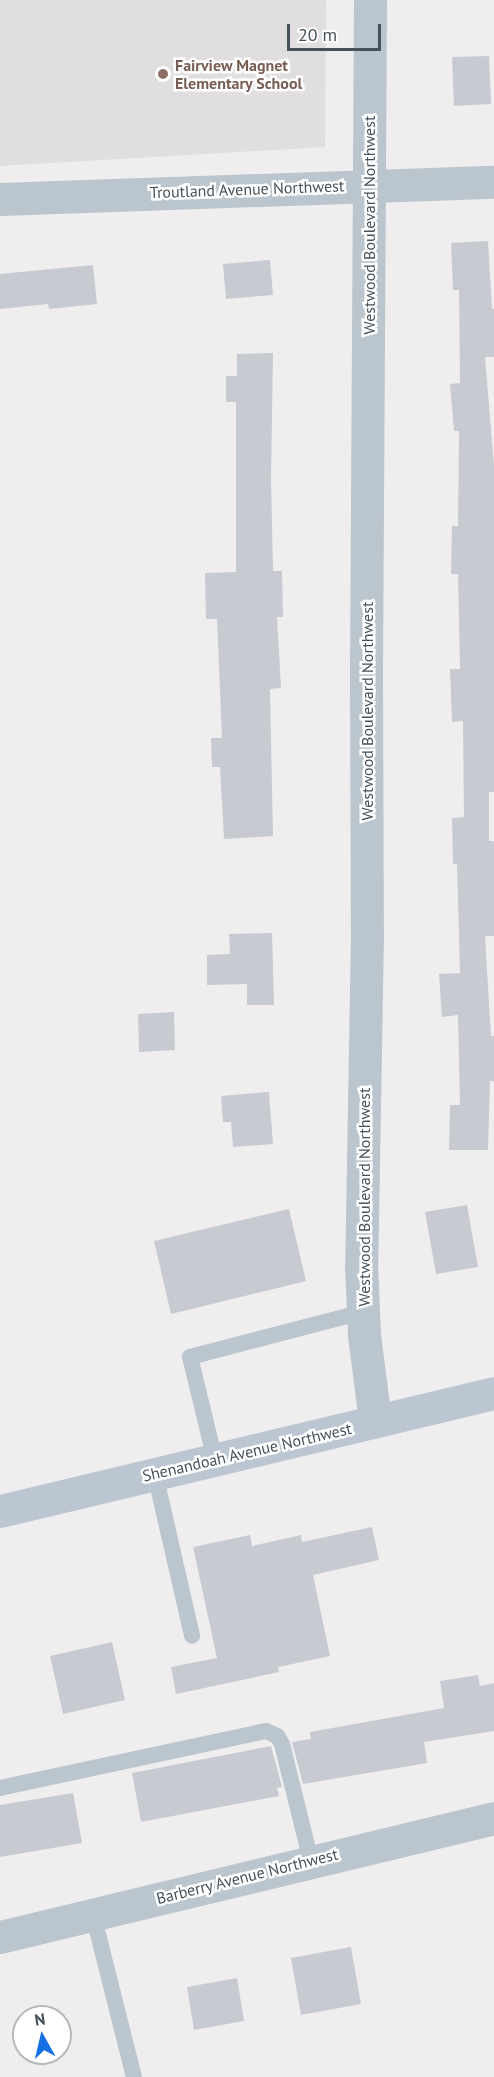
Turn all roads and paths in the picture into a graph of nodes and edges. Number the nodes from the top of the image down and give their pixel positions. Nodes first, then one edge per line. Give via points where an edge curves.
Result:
1 (370, 0) edge
2 (494, 182) edge
3 (369, 184) junction
4 (0, 199) edge
5 (363, 1312) junction
6 (494, 1393) edge
7 (375, 1421) junction
8 (215, 1460) junction
9 (155, 1474) junction
10 (0, 1511) edge
11 (192, 1636) dead end
12 (0, 1788) edge
13 (494, 1818) edge
14 (311, 1860) junction
15 (93, 1914) junction
16 (0, 1937) edge
17 (134, 2077) edge

1 - 3 street, Westwood Boulevard Northwest
2 - 3 street, Troutland Avenue Northwest
3 - 4 street, Troutland Avenue Northwest
3 - 5 street, Westwood Boulevard Northwest
5 - 7 street, Westwood Boulevard Northwest
5 - 8 lane via 190,1357
6 - 7 main road, Shenandoah Avenue Northwest
7 - 8 main road, Shenandoah Avenue Northwest
8 - 9 main road, Shenandoah Avenue Northwest
9 - 10 main road, Shenandoah Avenue Northwest
9 - 11 lane
12 - 14 lane via 266,1731 277,1736 282,1744
13 - 14 street, Barberry Avenue Northwest
14 - 15 street, Barberry Avenue Northwest
15 - 16 street, Barberry Avenue Northwest
15 - 17 lane

